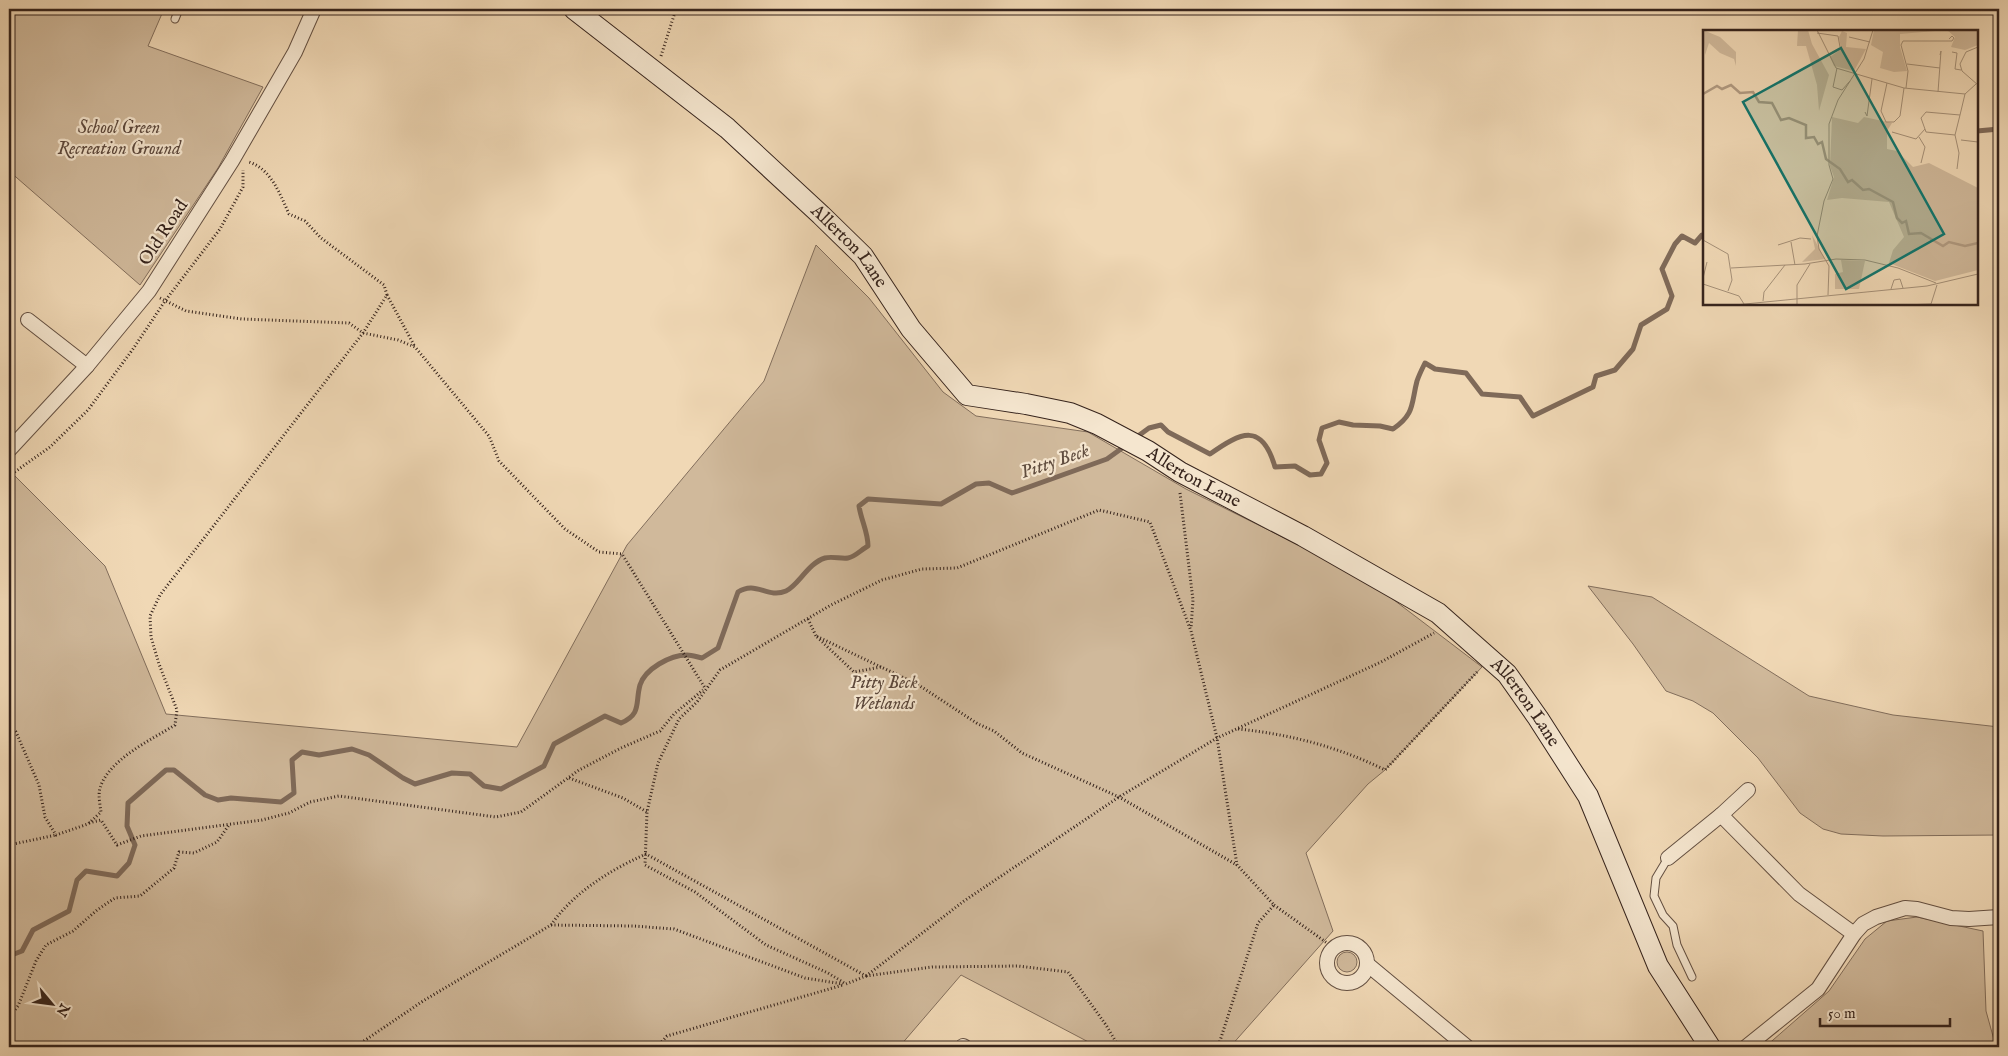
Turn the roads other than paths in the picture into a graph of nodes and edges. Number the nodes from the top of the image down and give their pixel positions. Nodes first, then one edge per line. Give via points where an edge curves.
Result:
1 (179, 9) edge
2 (314, 9) edge
3 (574, 9) edge
4 (175, 19) dead end
5 (28, 320) dead end
6 (87, 366) junction
7 (9, 450) edge
8 (1748, 790) dead end
9 (1721, 815) junction
10 (1668, 858) joint
11 (1999, 917) edge
12 (1854, 934) junction
13 (1367, 964) junction
14 (1692, 977) dead end
15 (1467, 1047) edge
16 (1710, 1047) edge
17 (1746, 1047) edge

1 - 4 lane
2 - 6 street, Old Road via 295,52 232,161 150,291
3 - 16 street, Allerton Lane via 727,128 863,256 911,329 967,395 1070,413 1097,424 1438,613 1507,674 1588,796 1658,966
5 - 6 street
6 - 7 street, Old Road
8 - 9 street
9 - 10 street
9 - 12 street via 1799,894
10 - 14 lane via 1656,878 1654,896 1663,915 1673,926 1677,945
11 - 12 street via 1951,918 1905,908 1876,917
12 - 17 street via 1818,988
13 - 13 street via 1362,976 1348,982 1335,978 1330,972 1328,959 1334,948 1346,943 1357,946 1366,956
13 - 15 street

